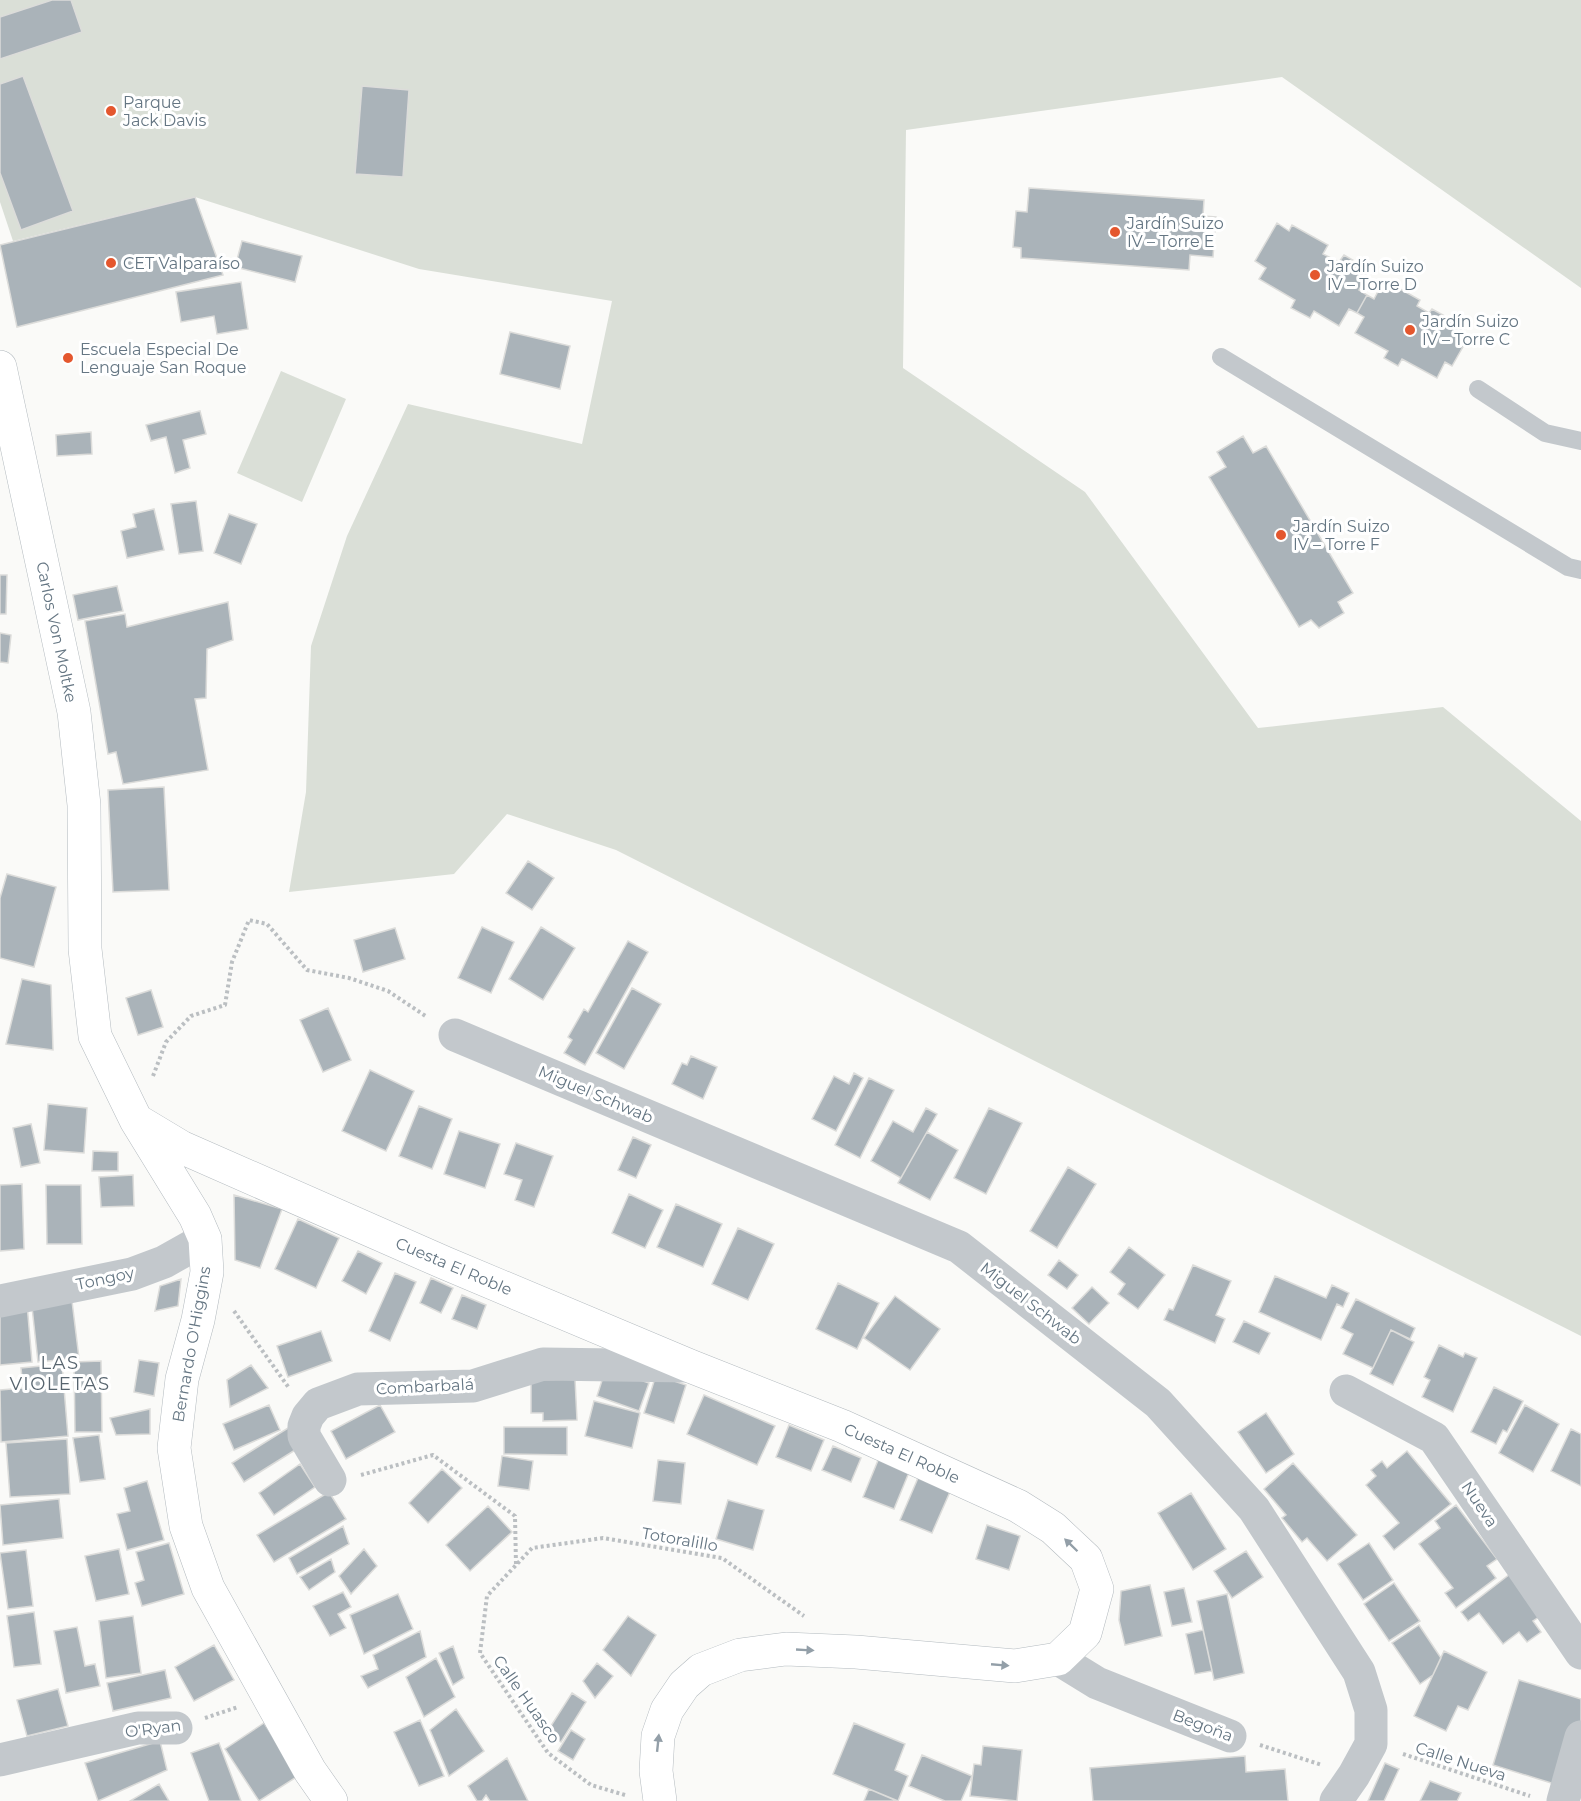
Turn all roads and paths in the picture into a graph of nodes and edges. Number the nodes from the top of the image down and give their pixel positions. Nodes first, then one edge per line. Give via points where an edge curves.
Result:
1 (1221, 357) dead end
2 (0, 367) edge
3 (1478, 388) dead end
4 (1581, 441) edge
5 (1581, 570) edge
6 (455, 1035) joint
7 (136, 1120) junction
8 (205, 1239) junction
9 (207, 1272) junction
10 (0, 1301) edge
11 (690, 1366) junction
12 (1346, 1391) dead end
13 (308, 1416) junction
14 (330, 1480) joint
15 (516, 1566) junction
16 (808, 1619) dead end
17 (1581, 1653) edge
18 (1058, 1659) junction
19 (269, 1696) junction
20 (176, 1728) joint
21 (1230, 1736) joint
22 (1581, 1737) edge
23 (1371, 1743) junction
24 (0, 1760) edge
25 (310, 1771) junction
26 (1345, 1788) edge
27 (647, 1799) edge
28 (1548, 1799) edge
29 (324, 1801) edge
30 (332, 1801) edge

1 - 5 lane via 1568,567
2 - 7 main road, Carlos Von Moltke via 74,712 84,805 85,949 94,1036
3 - 4 lane via 1545,433
6 - 7 path via 388,991 307,970 267,924 249,920 232,962 225,1005 192,1016 166,1042
6 - 23 street, Miguel Schwab via 959,1247 1158,1403 1254,1509 1359,1671 1371,1710
7 - 8 main road, Bernardo O'Higgins
7 - 11 main road, Cuesta El Roble via 181,1147
8 - 9 main road, Bernardo O'Higgins
8 - 10 street, Tongoy via 164,1262 132,1274
9 - 13 path
9 - 19 main road, Bernardo O'Higgins via 182,1379 174,1448 177,1470 186,1526 208,1588
11 - 13 street, Combarbalá via 543,1364 473,1386 358,1389 318,1404
18 -> 11 main road, Cuesta El Roble via 1085,1633 1097,1589 1086,1559 1053,1528 1018,1506 842,1426
12 - 17 street, Nueva via 1434,1438
13 - 14 street via 304,1437
14 - 15 path via 434,1455 515,1516
15 - 16 path, Totoralillo via 532,1548 603,1538 722,1558
15 - 27 path, Calle Huasco via 487,1596 480,1653 548,1753 591,1785
18 - 21 street, Begoña via 1097,1683
27 -> 18 main road via 656,1771 658,1736 667,1710 684,1685 701,1670 740,1655 786,1649 1015,1666
19 - 20 path, O'Ryan
19 - 25 main road, Bernardo O'Higgins
20 - 24 street, O'Ryan via 138,1728
21 - 26 path, Begoña
22 - 28 street
23 - 26 street, Miguel Schwab
23 - 28 path, Calle Nueva
25 - 29 street
25 - 30 main road, Bernardo O'Higgins

